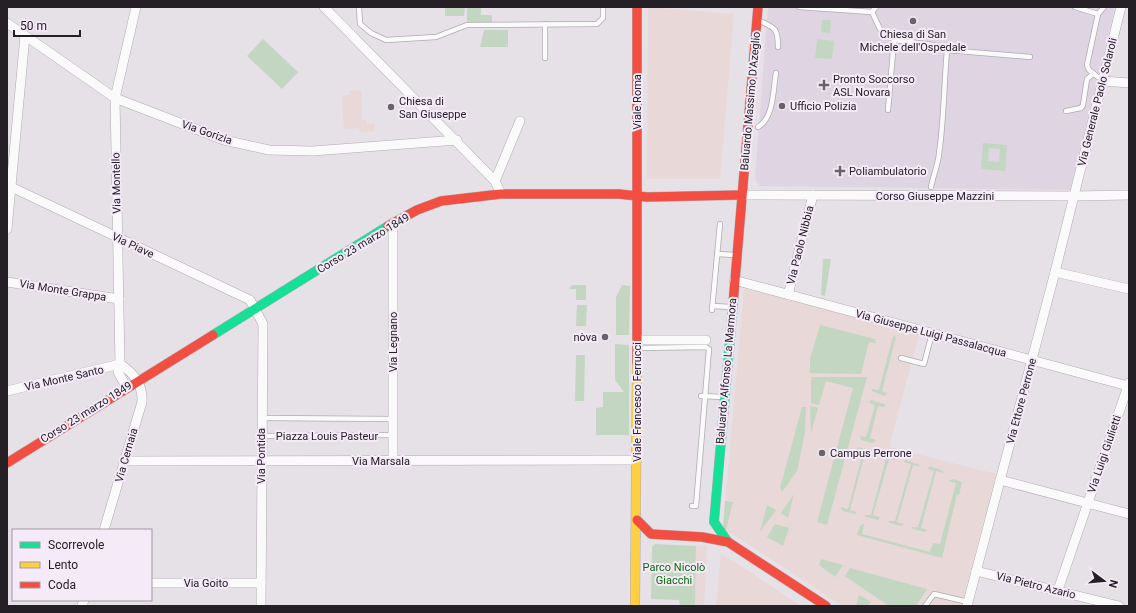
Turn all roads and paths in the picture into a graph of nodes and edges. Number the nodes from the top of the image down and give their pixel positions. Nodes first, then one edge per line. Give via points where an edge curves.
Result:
1 (136, 7) edge
2 (324, 7) edge
3 (359, 7) edge
4 (603, 7) edge
5 (637, 7) edge
6 (758, 7) edge
7 (799, 7) edge
8 (876, 7) edge
9 (1075, 7) edge
10 (1104, 7) edge
11 (1121, 7) edge
12 (872, 12) junction
13 (1098, 14) junction
14 (757, 19) junction
15 (7, 23) edge
16 (545, 24) junction
17 (25, 36) junction
18 (894, 40) junction
19 (778, 47) dead end
20 (947, 50) junction
21 (1030, 57) dead end
22 (545, 58) dead end
23 (776, 73) dead end
24 (1093, 74) junction
25 (1100, 79) junction
26 (1129, 83) edge
27 (115, 98) junction
28 (888, 110) dead end
29 (1066, 111) dead end
30 (520, 121) dead end
31 (758, 127) dead end
32 (457, 140) junction
33 (495, 181) junction
34 (9, 186) edge
35 (931, 187) dead end
36 (501, 194) junction
37 (741, 195) junction
38 (813, 195) junction
39 (1129, 195) edge
40 (1074, 196) junction
41 (637, 198) junction
42 (393, 223) junction
43 (720, 224) dead end
44 (7, 229) edge
45 (117, 238) junction
46 (717, 254) junction
47 (736, 255) junction
48 (1055, 272) junction
49 (734, 280) junction
50 (7, 282) edge
51 (1129, 289) edge
52 (788, 295) junction
53 (119, 299) junction
54 (731, 307) junction
55 (255, 308) junction
56 (932, 333) junction
57 (706, 340) dead end
58 (637, 344) junction
59 (901, 358) dead end
60 (1032, 360) junction
61 (120, 364) junction
62 (137, 381) junction
63 (1128, 384) edge
64 (126, 388) junction
65 (7, 391) edge
66 (703, 396) junction
67 (723, 397) junction
68 (261, 418) junction
69 (393, 419) junction
70 (261, 436) junction
71 (393, 436) junction
72 (30, 447) junction
73 (7, 454) edge
74 (261, 460) junction
75 (637, 460) junction
76 (125, 461) junction
77 (393, 462) junction
78 (7, 463) edge
79 (1000, 480) junction
80 (1087, 503) junction
81 (692, 506) dead end
82 (1129, 514) edge
83 (637, 520) junction
84 (714, 522) junction
85 (104, 529) edge
86 (651, 534) junction
87 (702, 536) junction
88 (728, 542) junction
89 (976, 571) junction
90 (152, 583) edge
91 (260, 583) junction
92 (1058, 590) junction
93 (968, 604) edge
94 (260, 606) edge
95 (635, 606) edge
96 (640, 606) edge
97 (826, 606) edge
98 (925, 606) edge
99 (1119, 606) edge

1 - 27 street, Via Montello
2 - 32 street
3 - 16 lane via 360,24 386,40 436,36 467,25
4 - 16 lane via 603,18 597,24
5 - 41 street, Viale Roma
6 - 14 street, Baluardo Massimo D'Azeglio
7 - 12 lane
8 - 12 lane
9 - 13 lane
10 - 13 lane
11 - 25 street, Via Generale Paolo Solaroli
12 - 18 lane via 880,29
13 - 24 lane via 1087,65
14 - 19 lane via 775,28
14 - 37 street, Baluardo Massimo D'Azeglio
15 - 17 street, Via Gorizia
16 - 22 lane
17 - 27 street, Via Gorizia
17 - 34 street
18 - 20 lane via 933,45
18 - 28 lane
20 - 21 lane
20 - 35 lane via 939,156
23 - 31 lane via 770,107 763,124
24 - 25 lane
24 - 29 lane via 1087,79 1084,105
25 - 26 street
25 - 40 street, Via Generale Paolo Solaroli
27 - 32 street, Via Gorizia via 224,140 269,150 313,151
27 - 45 street, Via Montello
30 - 33 street
32 - 33 street
33 - 36 street
34 - 44 street
34 - 45 street, Via Piave
36 - 41 street, Corso 23 marzo 1849 via 619,194
36 - 42 street, Corso 23 marzo 1849 via 441,201
37 - 38 street, Corso Giuseppe Mazzini
37 - 41 street, Corso 23 marzo 1849
37 - 47 street, Baluardo Alfonso La Marmora
38 - 40 street, Corso Giuseppe Mazzini
38 - 52 street, Via Paolo Nibbia
39 - 40 street, Corso Giuseppe Mazzini
40 - 48 street, Via Ettore Perrone
41 - 58 street, Viale Francesco Ferrucci
42 - 55 street, Corso 23 marzo 1849
42 - 69 street, Via Legnano
43 - 46 lane
45 - 53 street, Via Montello
45 - 55 street, Via Piave via 250,300
46 - 47 lane
46 - 54 lane via 713,308
47 - 49 street, Baluardo Alfonso La Marmora
48 - 51 street
48 - 60 street, Via Ettore Perrone
49 - 52 street, Via Giuseppe Luigi Passalacqua
49 - 54 street, Baluardo Alfonso La Marmora
50 - 53 street, Via Monte Grappa
52 - 56 street, Via Giuseppe Luigi Passalacqua
53 - 61 street, Via Montello
54 - 67 street, Baluardo Alfonso La Marmora
55 - 62 street, Corso 23 marzo 1849
55 - 68 street, Via Pontida via 263,324
56 - 59 lane via 924,364
56 - 60 street, Via Giuseppe Luigi Passalacqua
57 - 58 street
58 - 66 lane via 708,348
58 - 75 street, Viale Francesco Ferrucci
60 - 63 street, Via Giuseppe Luigi Passalacqua
60 - 79 street, Via Ettore Perrone
61 - 62 street via 132,372
61 - 64 street, Via Montello via 118,372
61 - 65 street, Via Monte Santo
62 - 64 street, Corso 23 marzo 1849
62 - 76 street, Via Cernaia via 142,402
63 - 80 street, Via Luigi Giulietti
64 - 72 street, Corso 23 marzo 1849
66 - 67 lane
66 - 81 lane via 696,506
67 - 84 street, Baluardo Alfonso La Marmora
68 - 69 lane, Piazza Louis Pasteur
68 - 70 street, Via Pontida
69 - 71 street, Via Legnano
70 - 71 lane, Piazza Louis Pasteur
70 - 74 street, Via Pontida
71 - 77 street, Via Legnano
72 - 73 street, Corso 23 marzo 1849
72 - 78 street, Corso 23 marzo 1849
74 - 76 street, Via Marsala
74 - 77 street, Via Marsala
74 - 91 street, Via Pontida
75 - 77 street, Via Marsala
75 - 83 street, Viale Francesco Ferrucci
76 - 85 street, Via Cernaia
79 - 80 street
79 - 89 street, Via Ettore Perrone
80 - 82 street
80 - 92 street, Via Luigi Giulietti
83 - 86 street
83 - 95 street, Viale Francesco Ferrucci via 634,527
84 - 87 street
84 - 88 street
86 - 87 street
86 - 96 street via 642,544 640,552
87 - 88 street
88 - 97 street
89 - 92 street, Via Pietro Azario
89 - 93 street, Via Ettore Perrone
90 - 91 street, Via Goito
91 - 94 street, Via Pontida
92 - 99 street, Via Pietro Azario
93 - 98 lane via 934,594

